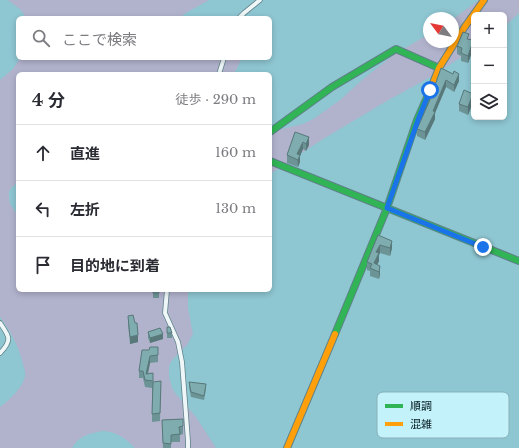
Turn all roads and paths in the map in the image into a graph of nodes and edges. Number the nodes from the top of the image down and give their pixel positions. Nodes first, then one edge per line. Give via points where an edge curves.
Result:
1 (260, 0) edge
2 (484, 0) edge
3 (241, 16) edge
4 (223, 60) edge
5 (439, 68) junction
6 (220, 72) edge
7 (272, 131) edge
8 (272, 162) edge
9 (387, 208) junction
10 (519, 261) edge
11 (167, 292) edge
12 (0, 323) edge
13 (0, 353) edge
14 (188, 448) edge
15 (288, 448) edge

1 - 3 street
2 - 5 street
4 - 6 street
5 - 7 street via 396,49 332,87
5 - 9 street
8 - 9 street
9 - 10 street
9 - 15 street
11 - 14 street via 166,313 178,342 182,362
12 - 13 street via 9,340

